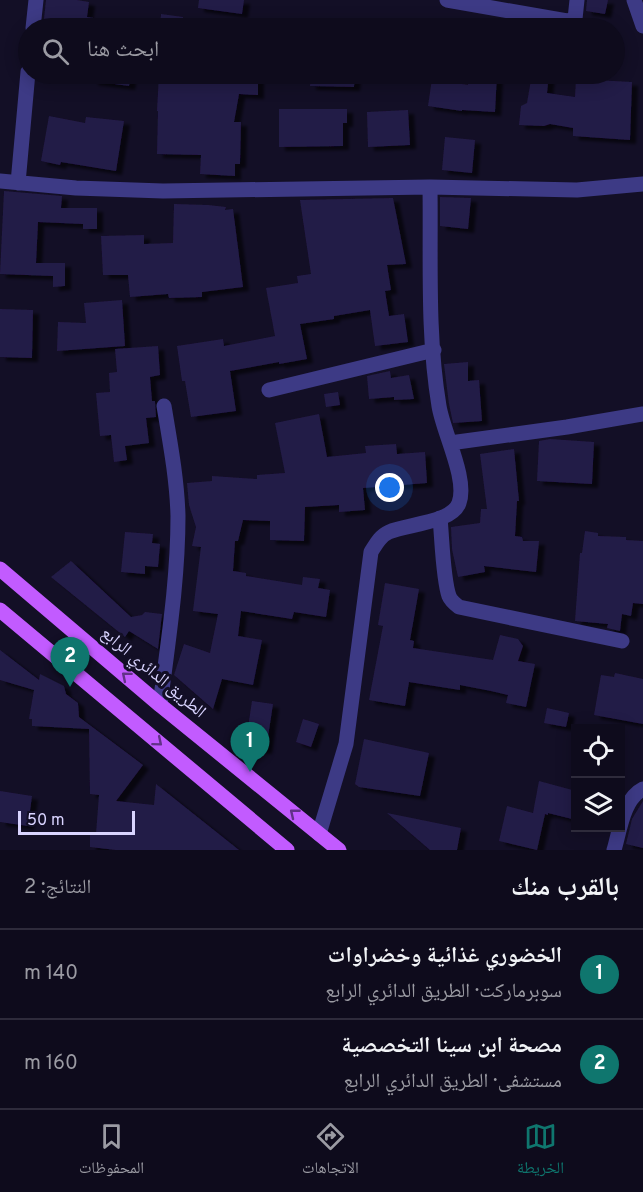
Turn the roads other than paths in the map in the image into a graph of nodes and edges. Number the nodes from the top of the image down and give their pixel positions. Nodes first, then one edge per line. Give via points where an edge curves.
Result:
1 (36, 0) edge
2 (447, 0) edge
3 (577, 0) edge
4 (634, 0) edge
5 (34, 18) edge
6 (550, 18) edge
7 (575, 18) edge
8 (643, 26) edge
9 (27, 84) edge
10 (0, 181) edge
11 (18, 183) junction
12 (643, 184) edge
13 (430, 187) junction
14 (434, 350) junction
15 (269, 390) dead end
16 (164, 406) dead end
17 (643, 414) edge
18 (450, 443) junction
19 (440, 518) junction
20 (0, 569) edge
21 (0, 610) edge
22 (622, 641) dead end
23 (160, 705) junction
24 (643, 789) edge
25 (320, 834) junction
26 (287, 850) edge
27 (339, 850) edge
28 (614, 850) edge

1 - 5 street
2 - 6 street
3 - 7 street
4 - 8 street
9 - 11 street
10 - 11 street
11 - 13 street via 163,191
12 - 13 street via 577,190
13 - 14 street
14 - 15 street
14 - 18 street via 438,404
16 - 23 street via 178,515 176,577
17 - 18 street
18 - 19 street via 461,495 459,505
19 - 22 street via 449,597 459,607
19 - 25 street via 389,532 371,552 346,744
23 -> 20 main road, الطريق الدائري الرابع
21 -> 26 main road
25 -> 23 main road, الطريق الدائري الرابع
24 - 28 street via 634,793 626,809
25 - 27 main road, الطريق الدائري الرابع

